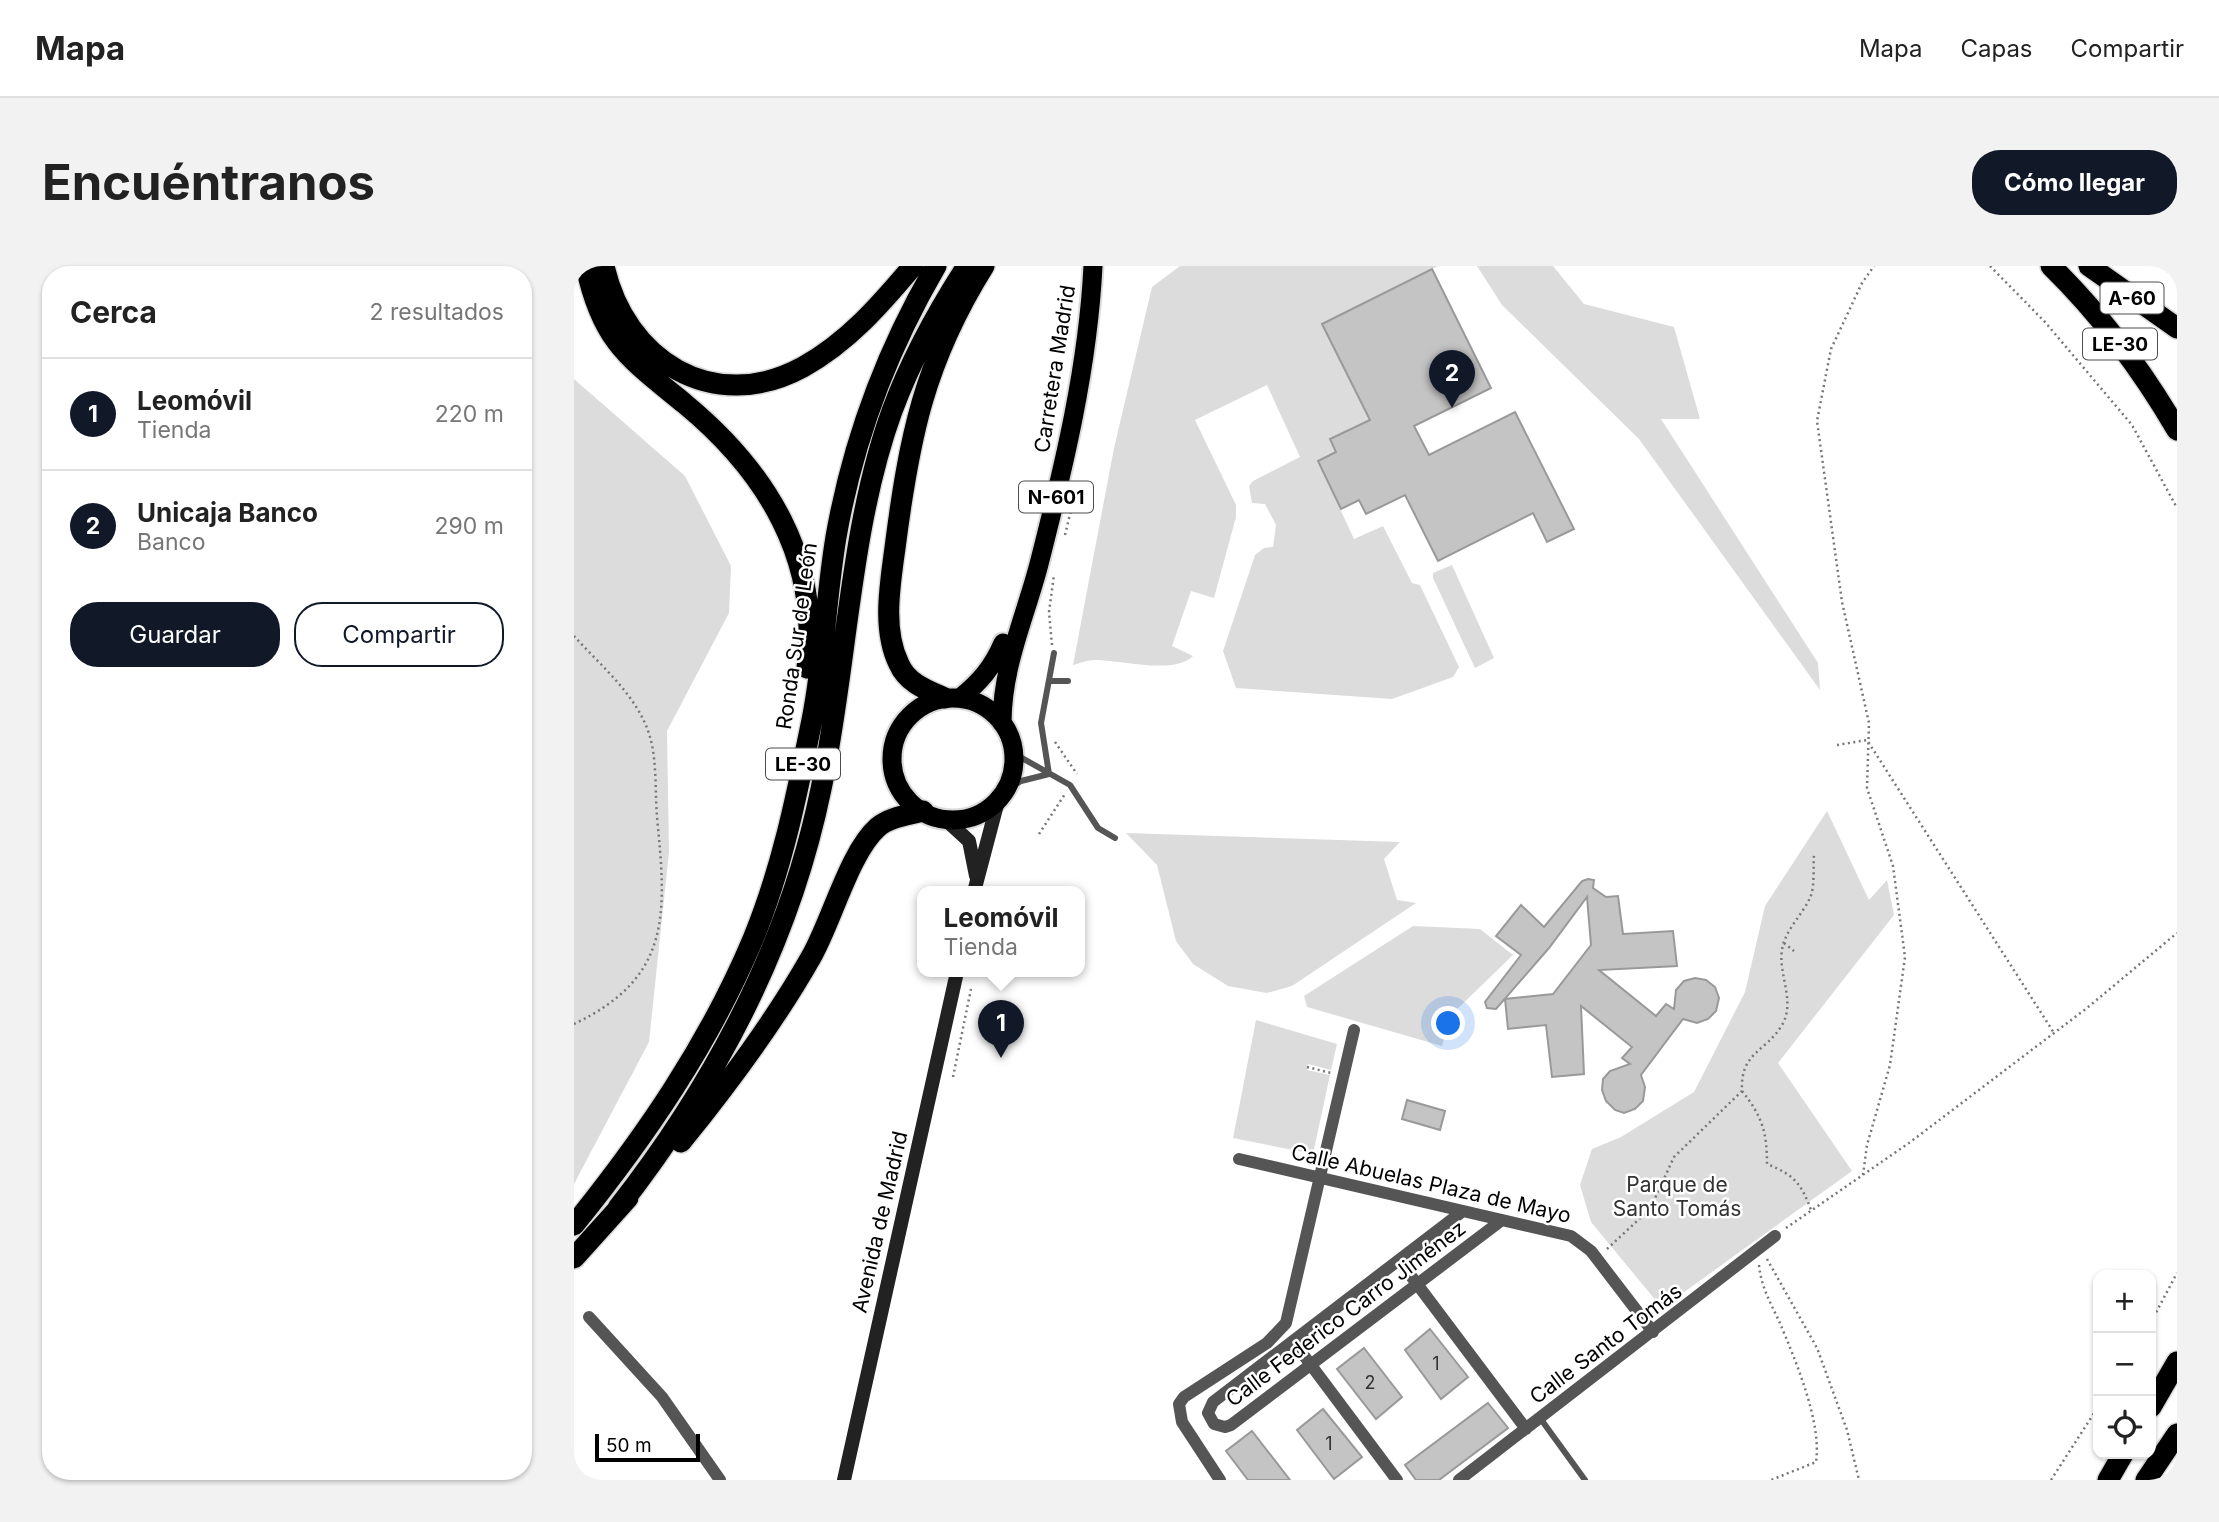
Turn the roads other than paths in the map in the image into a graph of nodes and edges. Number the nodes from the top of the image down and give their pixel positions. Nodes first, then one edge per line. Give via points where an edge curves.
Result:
1 (586, 266) edge
2 (604, 266) edge
3 (913, 266) edge
4 (936, 266) edge
5 (967, 266) edge
6 (985, 266) edge
7 (1080, 266) edge
8 (1093, 266) edge
9 (2051, 266) edge
10 (2089, 266) edge
11 (2177, 328) edge
12 (2177, 430) edge
13 (1054, 653) dead end
14 (1050, 681) junction
15 (1069, 681) dead end
16 (952, 698) junction
17 (1002, 723) junction
18 (1013, 753) junction
19 (1049, 774) junction
20 (797, 790) junction
21 (1003, 795) junction
22 (923, 811) junction
23 (945, 819) junction
24 (1115, 838) dead end
25 (975, 886) edge
26 (975, 886) edge
27 (956, 977) edge
28 (1354, 1030) dead end
29 (1240, 1159) dead end
30 (1321, 1178) junction
31 (618, 1208) junction
32 (1463, 1211) junction
33 (1502, 1220) junction
34 (574, 1225) edge
35 (1775, 1236) road end
36 (574, 1258) edge
37 (1399, 1260) junction
38 (1417, 1284) junction
39 (589, 1317) dead end
40 (1653, 1332) junction
41 (1293, 1341) junction
42 (2177, 1362) edge
43 (1311, 1364) junction
44 (2156, 1398) edge
45 (1539, 1418) junction
46 (1526, 1429) junction
47 (2177, 1434) edge
48 (2120, 1459) edge
49 (720, 1480) edge
50 (844, 1480) edge
51 (1220, 1480) edge
52 (1397, 1480) edge
53 (1459, 1480) edge
54 (1585, 1480) edge
55 (2108, 1480) edge
56 (2146, 1480) edge

1 - 20 highway via 593,299 608,331 645,373 736,451 786,525 806,596 808,655
2 - 3 highway via 621,316 651,354 674,370 697,378 754,383 789,373 824,354 876,309
4 - 20 highway, Ronda Sur de León / LE-30 via 881,375 854,456 836,536 813,716
5 - 31 highway, LE-30 via 917,351 876,466 822,789 800,874 772,954 691,1106
6 - 16 highway via 956,312 926,384 905,465 890,583 891,643 899,666 909,679
7 - 16 highway, Carretera Madrid / N-601 via 1071,369 1012,621 995,663 979,683
8 - 17 highway, Carretera Madrid / N-601 via 1069,440 1029,600 1008,658
9 - 12 highway, LE-30 via 2077,290 2144,373
10 - 11 highway, A-60
13 - 14 lane
14 - 15 lane
14 - 19 lane via 1041,723
16 - 17 highway via 976,702
16 - 22 highway, N-601 via 911,713 894,746 898,783
17 - 18 highway, N-601
18 - 19 lane
18 - 21 highway, N-601 via 1012,777
19 - 21 lane via 1021,781
19 - 24 lane via 1070,785 1098,828
20 - 34 highway, Ronda Sur de León / LE-30 via 774,879 725,998 635,1148
21 - 23 highway, N-601 via 983,813
21 - 25 main road
22 - 23 highway, N-601
22 - 31 highway via 897,817 870,837 811,958 781,1006 654,1177
23 - 26 main road via 969,841
27 - 50 main road, Avenida de Madrid
28 - 30 street
29 - 30 street, Calle Abuelas Plaza de Mayo
30 - 32 street, Calle Abuelas Plaza de Mayo
30 - 51 street via 1286,1323 1267,1343 1179,1404 1182,1422
31 - 36 highway
32 - 33 street, Calle Abuelas Plaza de Mayo
32 - 37 street, Calle Federico Carro Jiménez
33 - 38 street, Calle Federico Carro Jiménez
33 - 40 street, Calle Abuelas Plaza de Mayo via 1571,1236 1597,1258
35 - 40 street, Calle Santo Tomás
37 - 38 street
37 - 41 street, Calle Federico Carro Jiménez
38 - 43 street, Calle Federico Carro Jiménez
38 - 46 street
39 - 49 street via 662,1397
40 - 45 street, Calle Santo Tomás
41 - 43 street
41 - 43 street, Calle Federico Carro Jiménez via 1213,1402 1210,1419 1219,1427 1231,1424
42 - 44 highway
43 - 52 street
45 - 46 street, Calle Santo Tomás
45 - 54 lane
46 - 53 street, Calle Santo Tomás
47 - 56 highway
48 - 55 highway

